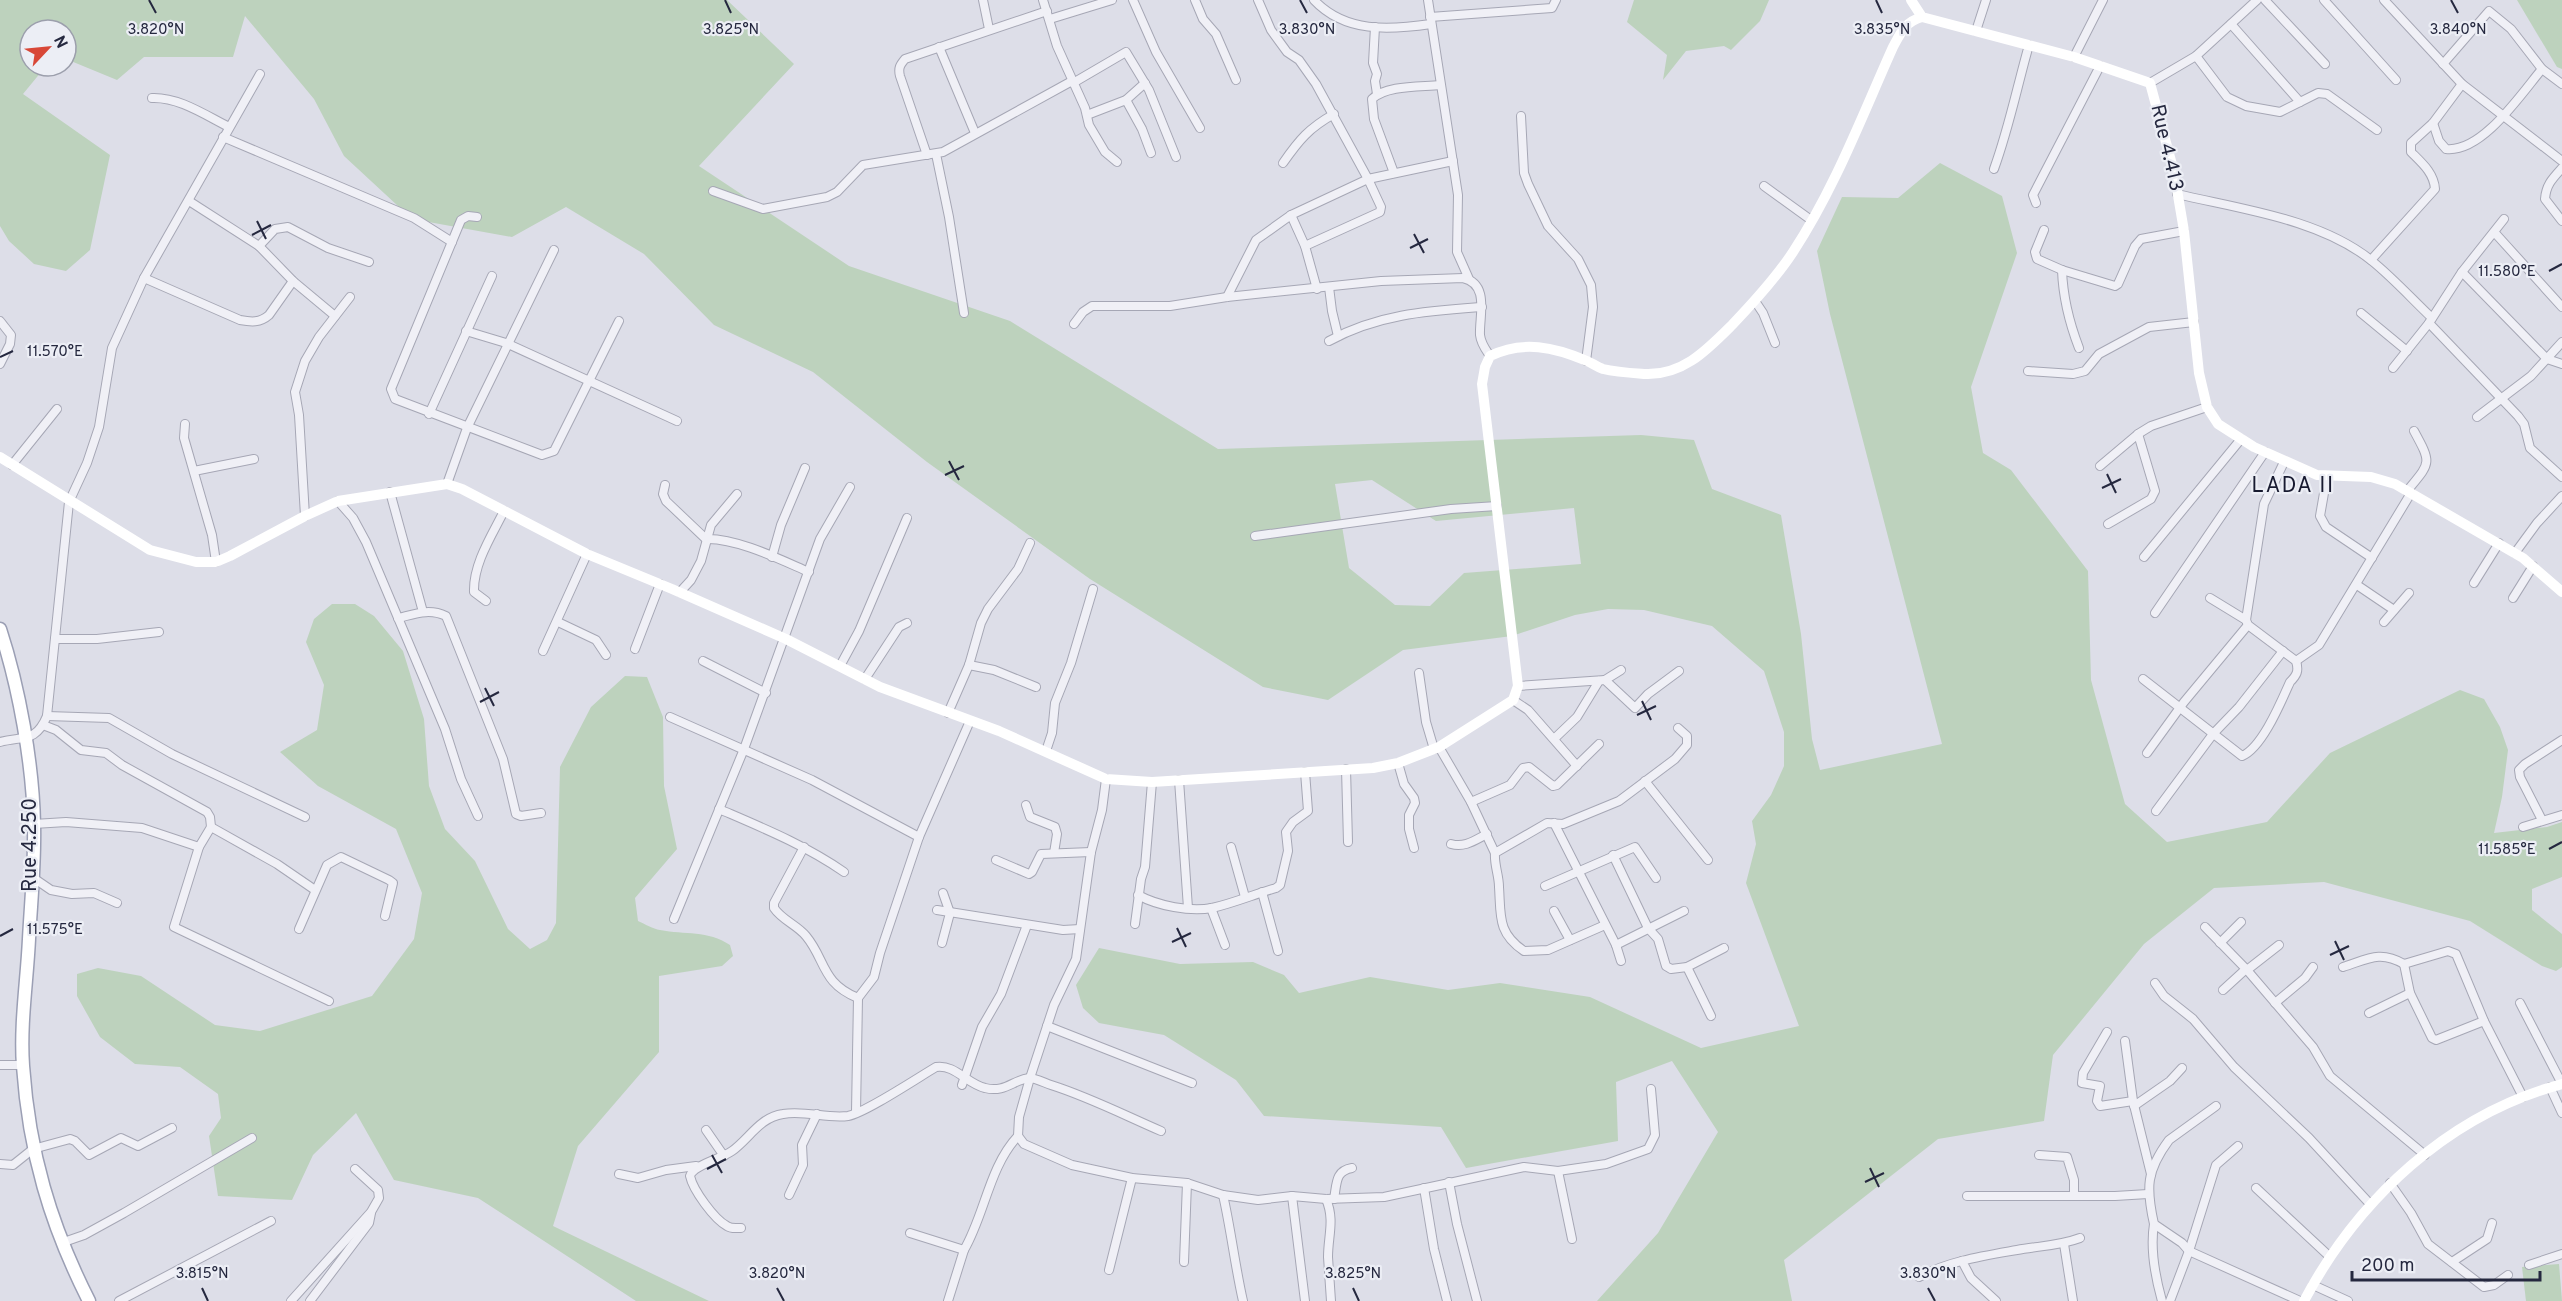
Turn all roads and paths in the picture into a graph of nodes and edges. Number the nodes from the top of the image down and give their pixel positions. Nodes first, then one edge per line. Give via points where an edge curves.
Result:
1 (983, 0) edge
2 (1042, 0) edge
3 (1112, 0) edge
4 (1133, 0) edge
5 (1195, 0) edge
6 (1258, 0) edge
7 (1314, 0) edge
8 (1428, 0) edge
9 (1556, 0) edge
10 (1911, 0) edge
11 (1986, 0) edge
12 (2103, 0) edge
13 (2257, 0) edge
14 (2265, 0) edge
15 (2324, 0) edge
16 (2384, 0) edge
17 (1048, 15) junction
18 (1922, 17) junction
19 (1430, 21) junction
20 (2231, 24) junction
21 (1375, 27) junction
22 (989, 29) junction
23 (1976, 31) junction
24 (2029, 45) junction
25 (939, 47) junction
26 (2196, 56) junction
27 (2074, 57) junction
28 (2325, 64) dead end
29 (2443, 64) junction
30 (2100, 66) junction
31 (2542, 69) junction
32 (260, 74) dead end
33 (1236, 80) dead end
34 (2396, 80) dead end
35 (1073, 82) junction
36 (1145, 82) junction
37 (2151, 83) junction
38 (2462, 84) junction
39 (2562, 84) edge
40 (1440, 85) junction
41 (1377, 94) junction
42 (152, 98) dead end
43 (1126, 100) junction
44 (2301, 102) junction
45 (1334, 114) junction
46 (1087, 115) junction
47 (2503, 115) junction
48 (1521, 116) dead end
49 (2433, 123) junction
50 (229, 127) junction
51 (1200, 128) dead end
52 (2377, 130) dead end
53 (975, 133) junction
54 (223, 137) junction
55 (1151, 153) dead end
56 (932, 155) junction
57 (2560, 156) edge
58 (1176, 158) dead end
59 (1453, 161) junction
60 (1117, 162) dead end
61 (1283, 163) dead end
62 (2562, 168) edge
63 (1994, 169) dead end
64 (1394, 173) junction
65 (1368, 179) junction
66 (1764, 186) dead end
67 (713, 191) dead end
68 (2178, 194) junction
69 (189, 201) junction
70 (2036, 202) dead end
71 (1291, 215) junction
72 (477, 217) dead end
73 (2504, 219) dead end
74 (1811, 220) junction
75 (2562, 221) edge
76 (2044, 230) dead end
77 (2184, 231) junction
78 (2495, 232) junction
79 (452, 242) junction
80 (259, 246) junction
81 (1305, 246) junction
82 (554, 250) dead end
83 (2371, 260) junction
84 (369, 262) dead end
85 (2062, 270) junction
86 (2462, 272) junction
87 (492, 276) dead end
88 (144, 278) junction
89 (1469, 279) junction
90 (293, 281) junction
91 (1329, 288) junction
92 (1317, 289) junction
93 (350, 297) dead end
94 (1227, 297) junction
95 (1755, 301) junction
96 (1482, 307) junction
97 (2562, 307) edge
98 (964, 313) dead end
99 (2361, 313) dead end
100 (335, 316) junction
101 (2430, 320) junction
102 (0, 321) edge
103 (619, 321) dead end
104 (2194, 322) junction
105 (1074, 324) dead end
106 (466, 331) junction
107 (1338, 336) junction
108 (1329, 341) dead end
109 (2562, 342) edge
110 (506, 343) junction
111 (1774, 344) dead end
112 (2079, 348) dead end
113 (2407, 351) junction
114 (1490, 356) junction
115 (2547, 359) junction
116 (1586, 361) junction
117 (0, 364) edge
118 (2562, 364) edge
119 (2393, 368) dead end
120 (2028, 371) dead end
121 (587, 382) junction
122 (2502, 398) junction
123 (2207, 406) junction
124 (57, 409) dead end
125 (429, 414) junction
126 (2477, 417) dead end
127 (677, 422) dead end
128 (185, 424) dead end
129 (467, 428) junction
130 (2414, 430) dead end
131 (2138, 434) junction
132 (2241, 439) junction
133 (2265, 452) junction
134 (0, 457) edge
135 (254, 459) dead end
136 (2284, 462) junction
137 (12, 465) junction
138 (2100, 466) dead end
139 (805, 468) dead end
140 (194, 471) junction
141 (2327, 476) junction
142 (2562, 477) edge
143 (447, 484) junction
144 (665, 485) dead end
145 (849, 487) dead end
146 (390, 492) junction
147 (2409, 492) junction
148 (737, 494) dead end
149 (2562, 496) edge
150 (338, 501) junction
151 (69, 502) junction
152 (1497, 506) junction
153 (504, 511) junction
154 (305, 516) junction
155 (907, 518) dead end
156 (2108, 524) dead end
157 (1255, 536) dead end
158 (706, 539) junction
159 (1030, 543) dead end
160 (2499, 543) junction
161 (2515, 553) junction
162 (587, 554) junction
163 (772, 556) junction
164 (2144, 557) dead end
165 (2372, 558) junction
166 (216, 562) junction
167 (2533, 566) junction
168 (809, 572) junction
169 (2474, 583) dead end
170 (660, 584) junction
171 (2357, 585) junction
172 (1093, 589) dead end
173 (680, 592) junction
174 (2562, 592) edge
175 (2409, 593) dead end
176 (2210, 598) dead end
177 (2513, 598) dead end
178 (486, 601) dead end
179 (2394, 610) junction
180 (423, 612) junction
181 (2155, 613) dead end
182 (398, 618) junction
183 (558, 622) junction
184 (2247, 622) junction
185 (2384, 622) dead end
186 (907, 623) dead end
187 (0, 628) edge
188 (159, 632) dead end
189 (55, 639) junction
190 (786, 639) junction
191 (636, 650) dead end
192 (543, 651) dead end
193 (2283, 651) junction
194 (606, 655) dead end
195 (703, 661) dead end
196 (2295, 661) junction
197 (969, 665) junction
198 (840, 666) junction
199 (1621, 670) dead end
200 (1679, 671) dead end
201 (1419, 673) dead end
202 (865, 679) junction
203 (2143, 679) dead end
204 (1602, 680) junction
205 (1518, 686) junction
206 (1036, 687) dead end
207 (766, 693) junction
208 (1513, 700) junction
209 (2180, 707) junction
210 (948, 713) junction
211 (47, 716) junction
212 (670, 717) dead end
213 (970, 721) junction
214 (43, 725) junction
215 (1678, 728) dead end
216 (2213, 735) junction
217 (25, 736) junction
218 (1555, 738) junction
219 (2562, 740) edge
220 (0, 742) edge
221 (1599, 744) dead end
222 (1437, 748) junction
223 (744, 749) junction
224 (1046, 751) junction
225 (2147, 753) dead end
226 (1398, 762) junction
227 (1576, 765) junction
228 (1346, 769) junction
229 (1305, 772) junction
230 (1106, 779) junction
231 (1179, 780) junction
232 (1645, 781) junction
233 (1152, 782) junction
234 (1471, 802) junction
235 (1026, 805) dead end
236 (719, 809) junction
237 (2156, 811) dead end
238 (541, 813) dead end
239 (2562, 815) edge
240 (477, 816) dead end
241 (305, 817) dead end
242 (2542, 820) junction
243 (1554, 823) junction
244 (34, 824) junction
245 (211, 827) junction
246 (2523, 828) dead end
247 (1487, 834) junction
248 (919, 837) junction
249 (1348, 842) dead end
250 (1451, 844) dead end
251 (199, 847) junction
252 (804, 847) junction
253 (1231, 847) dead end
254 (1414, 848) dead end
255 (1091, 852) junction
256 (1054, 853) junction
257 (1495, 853) junction
258 (1613, 855) junction
259 (996, 860) dead end
260 (1708, 860) dead end
261 (1579, 870) junction
262 (844, 872) dead end
263 (32, 878) junction
264 (1656, 878) dead end
265 (1545, 886) dead end
266 (315, 890) junction
267 (1262, 892) junction
268 (943, 893) dead end
269 (1138, 895) junction
270 (1245, 897) junction
271 (117, 903) dead end
272 (1188, 908) junction
273 (1210, 908) junction
274 (937, 910) dead end
275 (1554, 911) dead end
276 (1684, 911) dead end
277 (950, 913) junction
278 (384, 916) dead end
279 (674, 919) dead end
280 (2241, 922) dead end
281 (1135, 924) dead end
282 (1027, 925) junction
283 (1605, 925) junction
284 (2205, 927) dead end
285 (1648, 928) junction
286 (299, 929) dead end
287 (1080, 929) junction
288 (1570, 940) junction
289 (942, 943) dead end
290 (2220, 943) junction
291 (1226, 945) dead end
292 (1616, 945) junction
293 (2279, 945) dead end
294 (1724, 948) dead end
295 (1278, 951) dead end
296 (1621, 961) dead end
297 (2404, 964) junction
298 (1687, 967) junction
299 (2313, 967) dead end
300 (2343, 967) dead end
301 (2246, 970) junction
302 (2155, 983) dead end
303 (2223, 990) dead end
304 (2410, 993) junction
305 (858, 998) junction
306 (329, 1000) dead end
307 (2275, 1003) junction
308 (2520, 1003) dead end
309 (2369, 1013) dead end
310 (1711, 1016) dead end
311 (2484, 1021) junction
312 (1047, 1026) junction
313 (2107, 1032) dead end
314 (2125, 1041) dead end
315 (0, 1065) edge
316 (23, 1065) junction
317 (2182, 1068) dead end
318 (1030, 1078) junction
319 (963, 1082) junction
320 (1192, 1083) dead end
321 (2558, 1085) edge
322 (1651, 1089) dead end
323 (2523, 1097) junction
324 (2133, 1104) junction
325 (2216, 1106) dead end
326 (856, 1112) junction
327 (2562, 1113) edge
328 (817, 1114) junction
329 (172, 1128) dead end
330 (706, 1130) dead end
331 (1161, 1131) dead end
332 (1018, 1136) junction
333 (252, 1138) dead end
334 (2238, 1146) dead end
335 (33, 1149) junction
336 (2038, 1155) dead end
337 (2424, 1155) junction
338 (723, 1156) junction
339 (0, 1164) edge
340 (704, 1166) junction
341 (1352, 1168) dead end
342 (355, 1169) dead end
343 (1558, 1171) junction
344 (619, 1174) dead end
345 (2151, 1174) junction
346 (1132, 1178) junction
347 (1449, 1182) junction
348 (1187, 1183) junction
349 (2390, 1183) junction
350 (1424, 1188) junction
351 (2256, 1188) dead end
352 (2148, 1194) junction
353 (789, 1195) dead end
354 (1223, 1195) junction
355 (2074, 1195) junction
356 (1292, 1196) junction
357 (1967, 1196) dead end
358 (1330, 1199) junction
359 (2370, 1204) junction
360 (371, 1212) junction
361 (272, 1221) dead end
362 (2492, 1223) dead end
363 (2154, 1224) junction
364 (741, 1228) dead end
365 (910, 1233) dead end
366 (2080, 1238) dead end
367 (1572, 1239) dead end
368 (61, 1243) junction
369 (2064, 1244) junction
370 (964, 1250) junction
371 (2189, 1251) junction
372 (2562, 1254) edge
373 (2329, 1256) junction
374 (1962, 1261) junction
375 (1184, 1262) dead end
376 (2452, 1262) junction
377 (2529, 1265) dead end
378 (1109, 1270) dead end
379 (2508, 1275) dead end
380 (1919, 1277) dead end
381 (2313, 1285) junction
382 (89, 1301) edge
383 (119, 1301) edge
384 (291, 1301) edge
385 (310, 1301) edge
386 (948, 1301) edge
387 (1243, 1301) edge
388 (1305, 1301) edge
389 (1331, 1301) edge
390 (1447, 1301) edge
391 (1477, 1301) edge
392 (1996, 1301) edge
393 (2073, 1301) edge
394 (2162, 1301) edge
395 (2169, 1301) edge
396 (2300, 1301) edge
397 (2304, 1301) edge
398 (2348, 1301) edge

1 - 22 street
2 - 17 street
3 - 17 street
4 - 51 street via 1155,52
5 - 33 street via 1203,19 1216,34
6 - 45 street via 1271,30 1306,69
7 - 21 street via 1342,22
8 - 19 street
9 - 19 street via 1552,8
10 - 18 street
11 - 23 street
12 - 27 street
13 - 20 street
14 - 28 street
15 - 34 street
16 - 29 street
17 - 22 street
17 - 35 street
18 - 23 street, Rue 4.413
18 - 74 street via 1904,27 1893,47 1834,182
19 - 21 street via 1399,29
19 - 40 street
20 - 26 street
20 - 44 street
21 - 41 street via 1373,63
22 - 25 street
23 - 24 street, Rue 4.413
24 - 27 street, Rue 4.413
24 - 63 street via 2009,128
25 - 53 street
25 - 56 street via 905,59 898,69
26 - 37 street
26 - 44 street via 2227,97 2236,102 2280,112
27 - 30 street, Rue 4.413
29 - 31 street via 2489,11 2511,29
29 - 38 street
30 - 37 street, Rue 4.413
30 - 70 street via 2032,195
31 - 39 street
31 - 47 street
32 - 50 street
35 - 36 street via 1126,52
35 - 46 street
35 - 53 street
36 - 43 street
36 - 58 street
37 - 68 street, Rue 4.413
38 - 47 street
38 - 49 street
40 - 41 street
40 - 59 street
41 - 64 street via 1371,105
42 - 50 street via 177,101
43 - 46 street
43 - 55 street
44 - 52 street via 2318,93 2327,94
45 - 61 street via 1299,139
45 - 65 street
46 - 60 street via 1105,152
47 - 49 street via 2470,144 2457,150 2446,148 2439,141
47 - 57 street
48 - 116 street via 1528,184 1548,226 1578,259 1591,285 1593,307
49 - 83 street via 2410,148 2435,180 2435,189
50 - 54 street
53 - 56 street
54 - 69 street
54 - 79 street via 414,218
56 - 67 street via 868,162 833,194 772,209 753,207
56 - 98 street via 949,217
59 - 64 street
59 - 89 street via 1458,195 1456,252
62 - 75 street via 2546,188 2545,199
64 - 65 street
65 - 71 street
65 - 81 street via 1380,212
66 - 74 street
68 - 77 street, Rue 4.413
68 - 83 street via 2289,219 2346,244
69 - 80 street
69 - 88 street
71 - 81 street
71 - 94 street via 1256,240
72 - 79 street via 464,217
73 - 78 street
74 - 95 street via 1793,252
76 - 85 street via 2035,256
77 - 85 street via 2141,239 2115,286
77 - 104 street, Rue 4.413
78 - 86 street
78 - 97 street
79 - 125 street via 391,389 395,399
80 - 84 street via 275,229 288,228
80 - 90 street
81 - 92 street
82 - 110 street
83 - 101 street
85 - 112 street via 2069,321
86 - 101 street
86 - 115 street
87 - 106 street
88 - 90 street via 252,322 269,315
88 - 151 street via 112,348 99,427
89 - 91 street via 1418,278
89 - 96 street via 1481,295
90 - 100 street
91 - 92 street
91 - 107 street
92 - 94 street
93 - 100 street
94 - 105 street via 1170,306 1092,306
95 - 111 street
95 - 116 street via 1716,341 1670,373 1642,374 1602,368
96 - 107 street via 1414,312
96 - 114 street via 1481,341
99 - 113 street
100 - 154 street via 305,362 294,396 299,415
101 - 113 street
101 - 122 street
102 - 117 street via 11,335
103 - 121 street
104 - 120 street via 2149,327 2099,354 2085,371
104 - 123 street, Rue 4.413
106 - 110 street
106 - 125 street
107 - 108 street
109 - 115 street
110 - 121 street
110 - 129 street
113 - 119 street
114 - 116 street via 1535,345
114 - 152 street via 1482,384
115 - 118 street
115 - 122 street
121 - 127 street
121 - 129 street via 554,451 548,455
122 - 126 street
122 - 142 street via 2524,424 2530,448
123 - 131 street
123 - 132 street, Rue 4.413 via 2218,424
124 - 137 street
125 - 129 street
128 - 140 street via 184,438
129 - 143 street
130 - 147 street via 2428,461
131 - 138 street
131 - 156 street via 2155,492 2151,499
132 - 133 street, Rue 4.413
132 - 164 street
133 - 136 street, Rue 4.413
133 - 181 street
134 - 137 street
135 - 140 street
136 - 141 street, Rue 4.413
136 - 184 street via 2264,504
137 - 151 street
139 - 163 street
140 - 166 street
141 - 147 street, Rue 4.413 via 2371,477
141 - 165 street via 2320,516 2326,527
143 - 146 street
143 - 153 street
144 - 158 street via 666,501
145 - 168 street via 820,539
146 - 150 street
146 - 180 street
147 - 160 street, Rue 4.413
147 - 165 street
148 - 158 street via 711,525
149 - 161 street
150 - 154 street
150 - 182 street via 366,542
151 - 166 street via 150,550 196,562
151 - 189 street
152 - 157 street
152 - 205 street
153 - 162 street
153 - 178 street via 482,556 474,585 474,592
154 - 166 street
155 - 198 street
158 - 163 street via 722,540
158 - 173 street via 701,561
159 - 197 street via 1018,569 981,623
160 - 161 street, Rue 4.413
160 - 169 street
161 - 167 street, Rue 4.413
162 - 170 street
162 - 183 street
163 - 168 street
165 - 171 street
167 - 174 street, Rue 4.413
167 - 177 street
168 - 190 street
170 - 173 street
170 - 191 street
171 - 179 street
171 - 196 street via 2319,645
172 - 224 street via 1055,704
173 - 190 street
175 - 179 street
176 - 184 street
179 - 185 street
180 - 182 street
180 - 238 street via 439,613 450,622 503,759 516,814
182 - 240 street
183 - 192 street
183 - 194 street via 596,640
184 - 193 street
184 - 209 street
186 - 202 street via 899,627
187 - 217 main road, Rue 4.250
188 - 189 street
189 - 211 street
190 - 198 street
190 - 207 street
193 - 196 street
193 - 216 street
195 - 207 street
196 - 216 street via 2297,675 2248,754 2241,756
197 - 206 street via 994,670
197 - 210 street
198 - 202 street
199 - 204 street
200 - 204 street via 1635,708
201 - 222 street via 1426,722
202 - 210 street
203 - 209 street
204 - 205 street
204 - 218 street via 1577,717
205 - 208 street
207 - 223 street
208 - 218 street
208 - 222 street
209 - 216 street
209 - 225 street
210 - 213 street
211 - 214 street
211 - 241 street via 118,721 172,754
212 - 223 street
213 - 224 street
213 - 248 street
214 - 217 street via 34,736
214 - 245 street via 66,736 81,750 112,756 207,812
215 - 232 street via 1687,736 1687,745
216 - 237 street
217 - 220 street
217 - 244 main road, Rue 4.250
218 - 227 street
219 - 242 street via 2519,770
221 - 227 street
222 - 226 street
222 - 234 street
223 - 236 street
223 - 248 street
224 - 230 street
226 - 228 street
226 - 254 street via 1415,803 1409,815
227 - 234 street via 1553,786 1529,767 1524,768 1510,784
228 - 229 street
228 - 249 street
229 - 231 street
229 - 267 street via 1308,811 1286,832 1288,851 1280,885
230 - 233 street
230 - 255 street
231 - 233 street
231 - 272 street
232 - 243 street via 1598,811 1563,824
232 - 260 street
233 - 269 street via 1145,867
234 - 247 street
235 - 256 street via 1030,817 1055,827
236 - 252 street
236 - 279 street
239 - 242 street
242 - 246 street
243 - 257 street via 1547,823
243 - 261 street
244 - 251 street via 66,822 142,828
244 - 263 main road, Rue 4.250
245 - 251 street
245 - 266 street
247 - 250 street via 1467,844
247 - 257 street
248 - 305 street via 874,977
251 - 306 street via 174,927
252 - 262 street
252 - 305 street via 774,908 808,938 840,988
253 - 270 street
255 - 256 street
255 - 287 street
256 - 259 street via 1041,854 1029,874
257 - 288 street via 1499,914 1509,939 1524,951 1532,952
258 - 261 street
258 - 264 street via 1638,849
258 - 285 street
261 - 265 street
261 - 283 street
263 - 271 street via 51,890 94,893
263 - 316 main road, Rue 4.250
266 - 278 street via 327,865 341,856 393,883
266 - 286 street
267 - 270 street
267 - 295 street
268 - 277 street
269 - 272 street via 1154,903
269 - 281 street
270 - 273 street
272 - 273 street
273 - 291 street
274 - 277 street
275 - 288 street
276 - 285 street
277 - 282 street
277 - 289 street
280 - 290 street
282 - 287 street
282 - 319 street via 1001,994 982,1027
283 - 288 street
283 - 292 street
284 - 290 street
285 - 292 street
285 - 298 street via 1658,939 1666,966
287 - 312 street via 1076,959
290 - 301 street
292 - 296 street
293 - 301 street
294 - 298 street
297 - 300 street via 2380,955
297 - 304 street
297 - 311 street via 2453,951
298 - 310 street
299 - 307 street
301 - 303 street
301 - 307 street
302 - 359 street
304 - 309 street
304 - 311 street via 2429,1034 2436,1040
305 - 326 street
307 - 337 street via 2313,1047 2330,1076
308 - 321 street
311 - 323 street
312 - 318 street
312 - 320 street
313 - 324 street via 2083,1073 2082,1083 2100,1086 2100,1106
314 - 324 street
315 - 316 street
316 - 335 main road, Rue 4.250
317 - 324 street via 2170,1081
318 - 319 street via 998,1090
318 - 331 street via 1092,1099
318 - 332 street
319 - 326 street via 944,1065 936,1067
321 - 323 street
321 - 327 street
322 - 343 street via 1654,1135 1648,1149 1605,1164
323 - 337 street via 2488,1112
324 - 345 street
325 - 345 street via 2169,1140
326 - 328 street via 848,1116
328 - 338 street via 781,1114 769,1119
328 - 353 street via 802,1144 803,1165
329 - 335 street via 138,1146 122,1138 89,1155 70,1139
330 - 338 street
332 - 346 street via 1024,1144 1072,1165
332 - 370 street via 989,1187
333 - 368 street via 124,1213
334 - 371 street via 2216,1165
335 - 339 street via 13,1165
335 - 368 main road, Rue 4.250
336 - 355 street via 2067,1157
337 - 349 street
338 - 340 street
340 - 344 street via 673,1168 638,1178
340 - 364 street via 691,1172 692,1185 724,1225
341 - 358 street via 1339,1174
342 - 360 street via 380,1194
343 - 347 street via 1524,1167
343 - 367 street
345 - 352 street
346 - 348 street
346 - 378 street
347 - 350 street
347 - 391 street
348 - 354 street
348 - 375 street
349 - 359 street
349 - 376 street via 2428,1244
350 - 358 street via 1384,1197
350 - 390 street
351 - 373 street
352 - 355 street
352 - 363 street
354 - 356 street via 1258,1200
354 - 387 street
355 - 357 street
356 - 358 street
356 - 388 street
358 - 389 street
359 - 373 street
360 - 384 street
360 - 385 street via 369,1223
361 - 383 street
362 - 376 street via 2487,1239
363 - 371 street
363 - 394 street via 2155,1275
365 - 370 street
366 - 369 street
368 - 382 main road, Rue 4.250
369 - 374 street
369 - 393 street
370 - 386 street
371 - 395 street
371 - 396 street
372 - 377 street
373 - 381 street
374 - 380 street via 1941,1265
374 - 392 street via 1971,1278
376 - 379 street via 2484,1287
381 - 397 street
381 - 398 street

